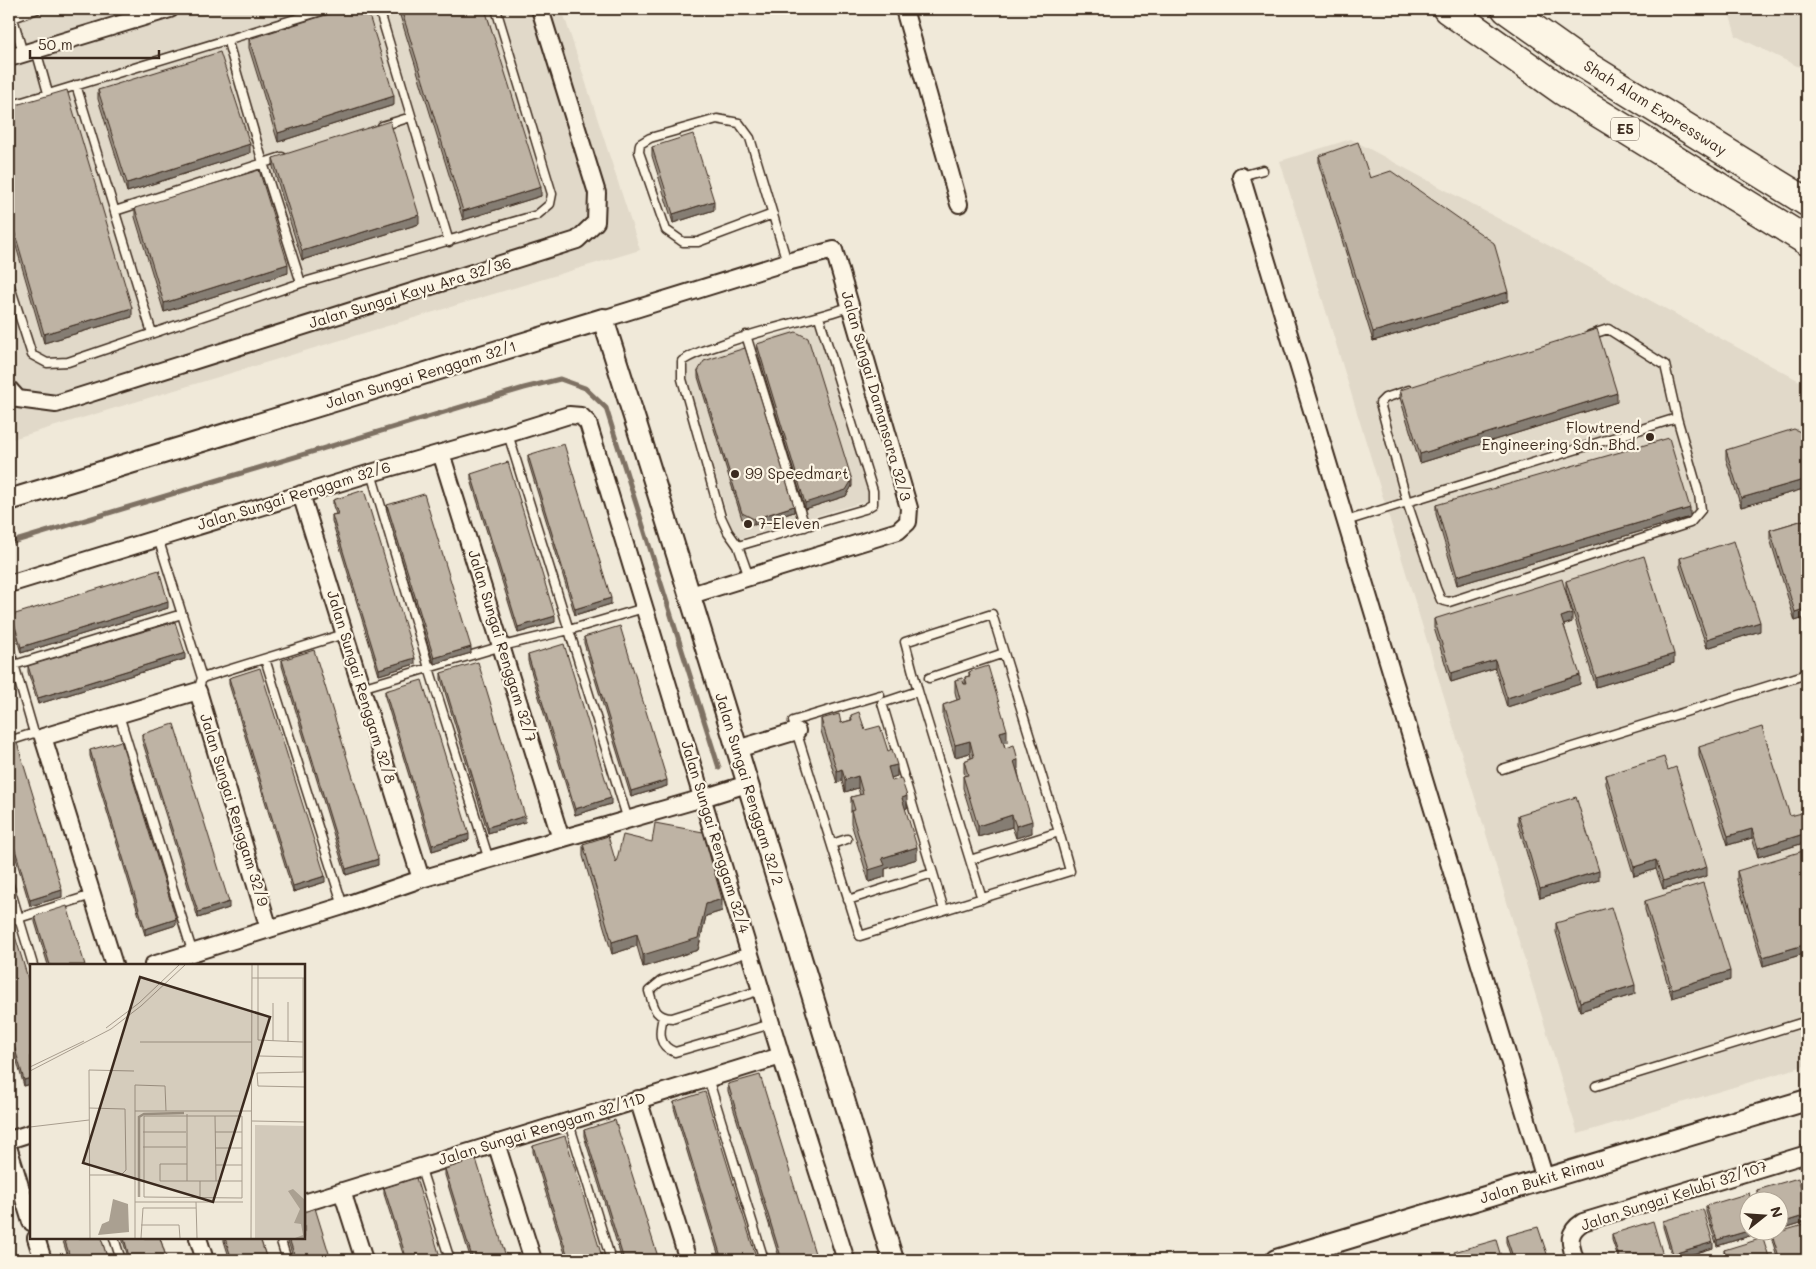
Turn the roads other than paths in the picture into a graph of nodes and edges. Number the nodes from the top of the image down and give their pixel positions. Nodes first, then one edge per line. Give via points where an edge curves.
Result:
1 (37, 9) edge
2 (170, 9) edge
3 (328, 9) edge
4 (379, 9) edge
5 (496, 9) edge
6 (540, 9) edge
7 (904, 9) edge
8 (1447, 9) edge
9 (1506, 9) edge
10 (11, 17) edge
11 (227, 39) junction
12 (23, 54) edge
13 (76, 85) junction
14 (48, 93) junction
15 (9, 106) edge
16 (411, 117) junction
17 (374, 129) edge
18 (291, 154) edge
19 (263, 163) junction
20 (1264, 170) dead end
21 (1241, 176) joint
22 (1807, 202) edge
23 (959, 204) dead end
24 (115, 211) junction
25 (773, 214) junction
26 (1807, 241) edge
27 (449, 242) junction
28 (834, 250) joint
29 (787, 262) junction
30 (9, 282) edge
31 (301, 284) junction
32 (849, 307) junction
33 (819, 317) junction
34 (603, 319) junction
35 (152, 334) junction
36 (746, 335) junction
37 (1580, 338) edge
38 (1421, 386) edge
39 (9, 389) edge
40 (581, 416) joint
41 (1677, 418) junction
42 (508, 434) junction
43 (441, 453) junction
44 (371, 472) junction
45 (301, 494) junction
46 (9, 500) edge
47 (1407, 502) junction
48 (1346, 521) junction
49 (805, 528) junction
50 (157, 538) junction
51 (738, 546) junction
52 (749, 577) junction
53 (9, 584) edge
54 (691, 595) junction
55 (644, 608) junction
56 (182, 614) junction
57 (569, 630) junction
58 (344, 634) junction
59 (502, 646) junction
60 (9, 647) edge
61 (1004, 653) junction
62 (265, 659) junction
63 (14, 665) junction
64 (429, 668) junction
65 (1807, 674) edge
66 (930, 678) dead end
67 (200, 685) junction
68 (361, 688) junction
69 (918, 691) junction
70 (880, 695) dead end
71 (119, 715) junction
72 (797, 731) junction
73 (39, 735) junction
74 (9, 741) edge
75 (737, 749) junction
76 (1502, 769) dead end
77 (747, 784) junction
78 (703, 798) junction
79 (628, 820) junction
80 (1059, 832) junction
81 (561, 839) junction
82 (847, 839) dead end
83 (832, 844) junction
84 (488, 860) junction
85 (970, 860) junction
86 (933, 873) junction
87 (421, 879) junction
88 (9, 885) edge
89 (92, 895) junction
90 (982, 898) junction
91 (848, 900) junction
92 (343, 906) junction
93 (944, 910) junction
94 (19, 918) junction
95 (9, 921) edge
96 (269, 930) junction
97 (750, 952) junction
98 (193, 954) junction
99 (33, 964) edge
100 (114, 964) edge
101 (157, 964) edge
102 (762, 990) junction
103 (663, 1018) junction
104 (1807, 1021) edge
105 (772, 1024) junction
106 (781, 1056) junction
107 (708, 1078) junction
108 (1596, 1086) dead end
109 (638, 1099) junction
110 (1807, 1100) edge
111 (568, 1120) junction
112 (30, 1133) edge
113 (9, 1140) edge
114 (496, 1143) junction
115 (9, 1150) edge
116 (1807, 1154) edge
117 (420, 1166) junction
118 (1545, 1179) junction
119 (342, 1191) junction
120 (305, 1203) edge
121 (30, 1219) edge
122 (36, 1239) edge
123 (114, 1239) edge
124 (198, 1239) edge
125 (280, 1239) edge
126 (43, 1260) edge
127 (121, 1260) edge
128 (205, 1260) edge
129 (287, 1260) edge
130 (364, 1260) edge
131 (450, 1260) edge
132 (533, 1260) edge
133 (611, 1260) edge
134 (688, 1260) edge
135 (764, 1260) edge
136 (846, 1260) edge
137 (893, 1260) edge
138 (1276, 1260) edge
139 (1576, 1260) edge

1 - 10 lane
2 - 12 street
3 - 11 lane
4 - 16 lane
5 - 27 lane via 552,194 550,204 537,216
6 - 39 street, Jalan Sungai Kayu Ara 32/36 via 597,193 596,222 577,240 56,404 18,400
7 - 23 street
8 - 26 highway, E5 via 1563,91
9 - 22 highway, Shah Alam Expressway / E5 via 1582,63
10 - 12 lane
11 - 13 lane
11 - 19 lane
12 - 14 lane
13 - 14 lane
13 - 24 lane
14 - 15 lane
16 - 17 lane
16 - 27 lane
18 - 19 lane
19 - 24 lane
19 - 31 lane
20 - 21 lane
21 - 48 street
24 - 35 lane
25 - 25 lane via 698,242 683,242 666,230 639,152 640,144 650,138 717,120 738,123 750,138
25 - 29 lane
27 - 31 lane
28 - 29 street, Jalan Sungai Renggam 32/1
28 - 32 street, Jalan Sungai Damansara 32/3
29 - 34 street, Jalan Sungai Renggam 32/1
30 - 35 lane via 32,355 47,363 68,362
31 - 35 lane
32 - 33 lane
32 - 52 street, Jalan Sungai Damansara 32/3 via 909,508 908,522 898,531
33 - 36 lane
33 - 49 lane via 873,491 873,504
34 - 46 street, Jalan Sungai Renggam 32/1
34 - 54 street, Jalan Sungai Renggam 32/2
36 - 49 lane
36 - 51 lane via 690,355 682,361 682,379 721,517
37 - 41 lane via 1608,329 1665,365
38 - 47 lane via 1385,398 1380,403
40 - 42 street, Jalan Sungai Renggam 32/6 via 569,415
40 - 55 street, Jalan Sungai Renggam 32/4 via 588,423
41 - 47 lane
41 - 47 lane via 1701,510 1690,523 1459,599 1441,600
42 - 43 street, Jalan Sungai Renggam 32/6
42 - 57 lane
43 - 44 street, Jalan Sungai Renggam 32/6
43 - 59 street, Jalan Sungai Renggam 32/7
44 - 45 street, Jalan Sungai Renggam 32/6
44 - 64 lane
45 - 50 street, Jalan Sungai Renggam 32/6
45 - 58 street, Jalan Sungai Renggam 32/8
47 - 48 lane
48 - 118 street
49 - 51 lane
50 - 53 street, Jalan Sungai Renggam 32/6
50 - 56 lane
51 - 52 lane
52 - 54 street, Jalan Sungai Damansara 32/3
54 - 75 street, Jalan Sungai Renggam 32/2
55 - 57 lane
55 - 78 street, Jalan Sungai Renggam 32/4
56 - 63 lane
56 - 67 lane
57 - 59 lane
57 - 79 lane
58 - 62 lane
58 - 68 street, Jalan Sungai Renggam 32/8
59 - 64 lane
59 - 81 street, Jalan Sungai Renggam 32/7
60 - 63 lane
61 - 66 lane
61 - 69 lane via 992,614 904,642
61 - 80 lane
62 - 67 lane
62 - 92 lane
63 - 73 lane
64 - 68 lane
64 - 84 lane
65 - 76 lane
67 - 71 street
67 - 96 street, Jalan Sungai Renggam 32/9
68 - 87 street, Jalan Sungai Renggam 32/8
69 - 85 lane
69 - 86 lane via 882,703
70 - 72 lane via 794,721
71 - 73 street
71 - 98 lane
72 - 75 street
72 - 83 lane
73 - 74 lane
73 - 89 street
75 - 77 street, Jalan Sungai Renggam 32/2
77 - 78 street
77 - 137 street, Jalan Sungai Renggam 32/2
78 - 79 street
78 - 97 street, Jalan Sungai Renggam 32/4
79 - 81 street
80 - 85 lane
80 - 90 lane via 1070,871
81 - 84 street
82 - 83 lane
83 - 91 lane
84 - 87 street
85 - 90 lane
86 - 91 lane
86 - 93 lane
87 - 92 street
88 - 94 lane
89 - 94 lane
89 - 100 street
90 - 93 lane
91 - 93 lane via 860,936
92 - 96 street
94 - 95 lane
94 - 99 lane
96 - 98 street
97 - 102 street, Jalan Sungai Renggam 32/4
97 - 103 lane via 661,981 649,991 654,1009
98 - 101 street
102 - 103 lane
102 - 105 street, Jalan Sungai Renggam 32/4
103 - 105 lane via 661,1039 667,1049 674,1052
104 - 108 lane
105 - 106 street, Jalan Sungai Renggam 32/4
106 - 107 street, Jalan Sungai Renggam 32/11D
106 - 136 street, Jalan Sungai Renggam 32/4
107 - 109 street, Jalan Sungai Renggam 32/11D
107 - 135 lane
109 - 111 street, Jalan Sungai Renggam 32/11D
109 - 134 street
110 - 118 street, Jalan Bukit Rimau
111 - 114 street, Jalan Sungai Renggam 32/11D
111 - 133 lane
112 - 113 street
114 - 117 street, Jalan Sungai Renggam 32/11D
114 - 132 street
115 - 121 street
116 - 139 street, Jalan Sungai Kelubi 32/107 via 1583,1222 1574,1228 1570,1241
117 - 119 street, Jalan Sungai Renggam 32/11D
117 - 131 lane
118 - 138 street, Jalan Bukit Rimau
119 - 120 street, Jalan Sungai Renggam 32/11D
119 - 130 street
122 - 126 street
123 - 127 lane
124 - 128 street
125 - 129 lane

